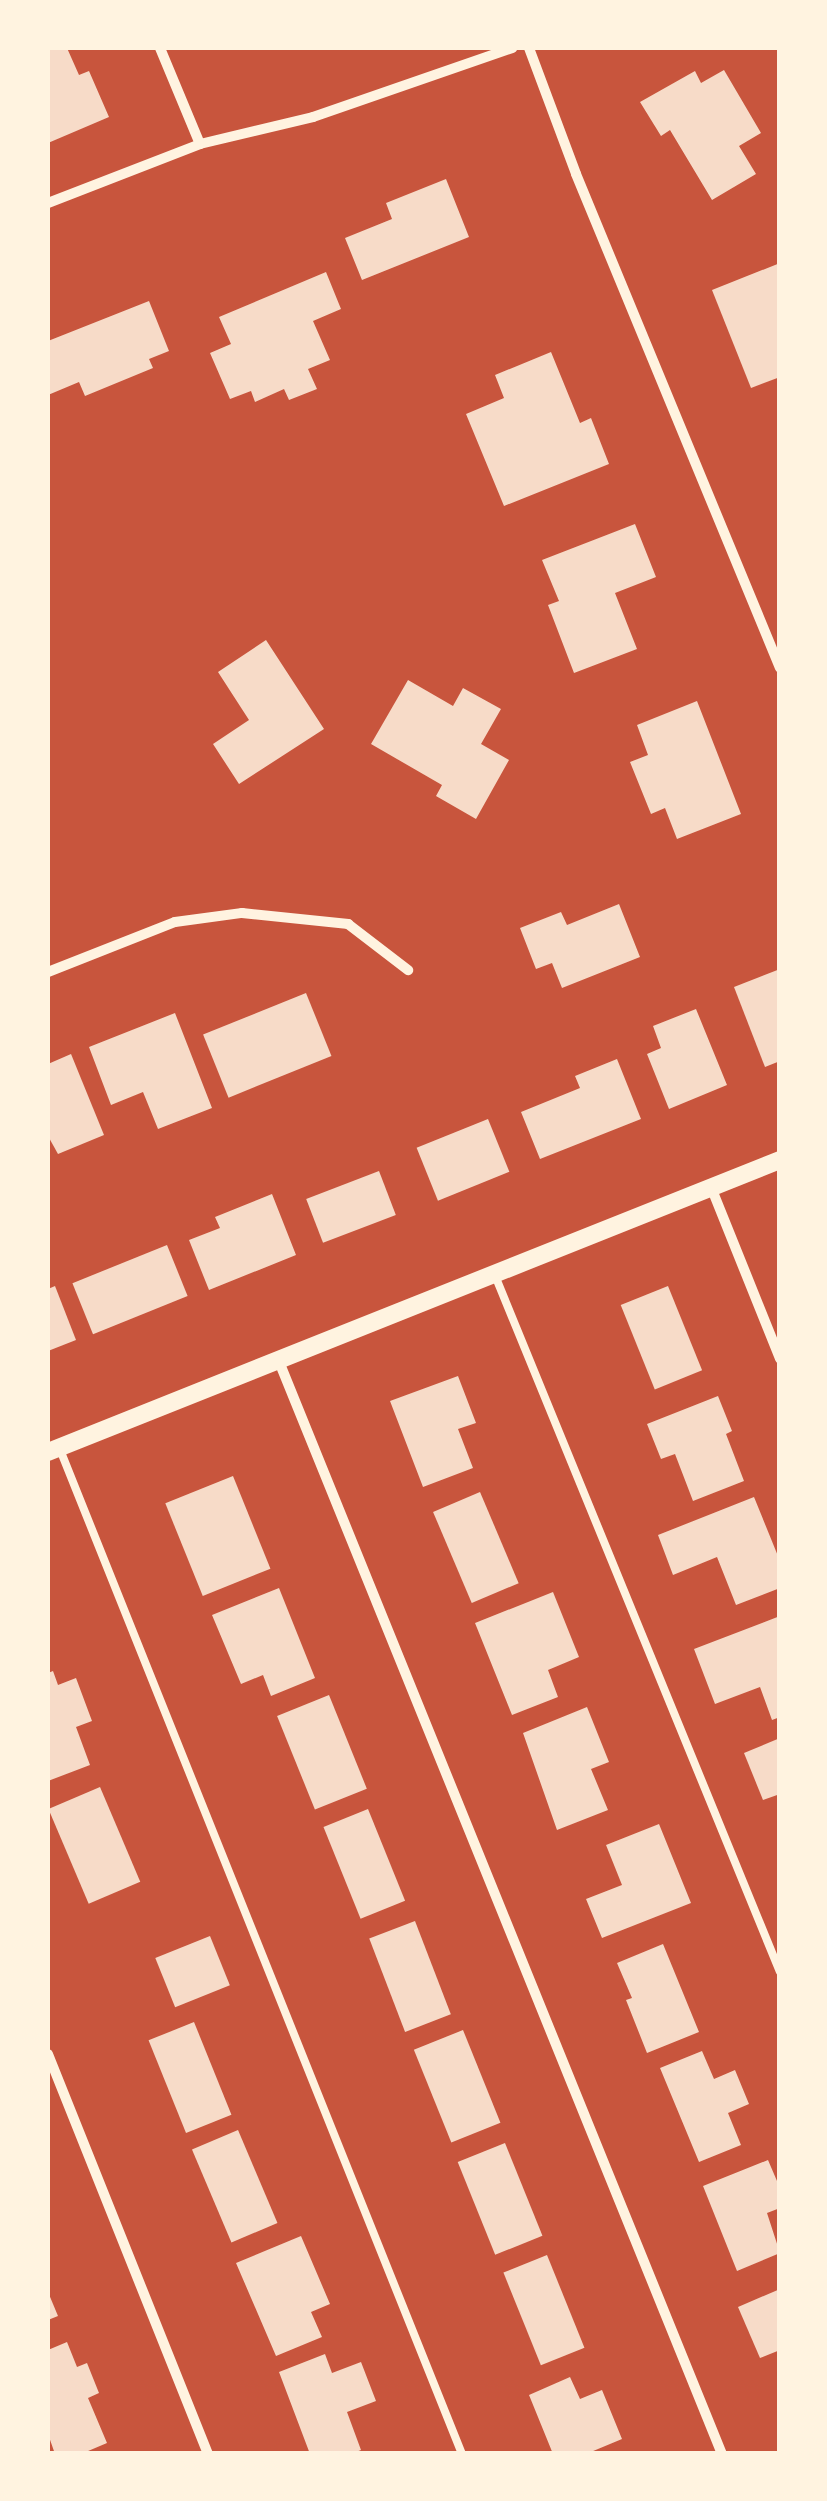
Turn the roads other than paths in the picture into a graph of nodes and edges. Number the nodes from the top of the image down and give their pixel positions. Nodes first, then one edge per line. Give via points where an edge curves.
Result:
1 (160, 48) edge
2 (512, 48) edge
3 (529, 48) edge
4 (200, 144) junction
5 (48, 204) edge
6 (780, 668) edge
7 (408, 970) dead end
8 (48, 972) edge
9 (780, 1160) edge
10 (712, 1187) junction
11 (494, 1273) junction
12 (780, 1359) edge
13 (278, 1360) junction
14 (53, 1450) edge
15 (780, 1972) edge
16 (48, 2054) edge
17 (208, 2454) edge
18 (462, 2454) edge
19 (722, 2454) edge

1 - 4 street
2 - 4 street via 313,117
3 - 6 street
4 - 5 street
7 - 8 street via 348,924 242,913 174,922
9 - 10 street
10 - 11 street
10 - 12 street
11 - 13 street
11 - 15 lane
13 - 14 street
13 - 19 street
14 - 18 lane
16 - 17 street

